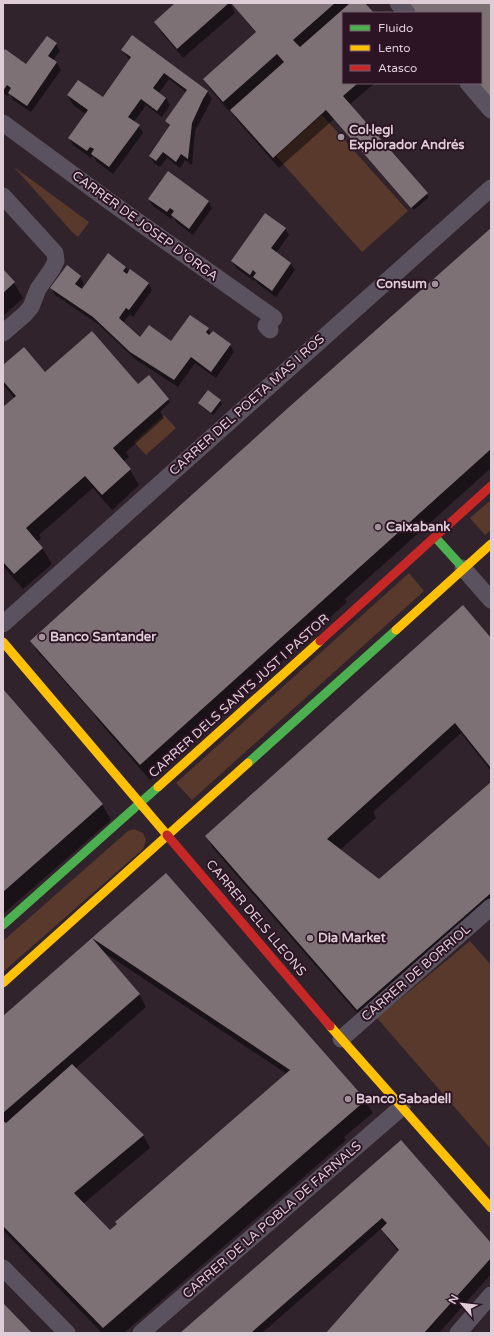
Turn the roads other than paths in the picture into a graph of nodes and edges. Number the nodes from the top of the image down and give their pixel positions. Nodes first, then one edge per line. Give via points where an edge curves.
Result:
1 (398, 3) edge
2 (406, 12) edge
3 (469, 84) edge
4 (491, 110) edge
5 (3, 123) edge
6 (491, 188) edge
7 (5, 202) edge
8 (270, 330) dead end
9 (3, 333) edge
10 (491, 486) edge
11 (435, 537) junction
12 (491, 544) edge
13 (463, 568) junction
14 (491, 600) edge
15 (3, 624) edge
16 (3, 642) edge
17 (141, 803) junction
18 (168, 836) junction
19 (491, 907) edge
20 (3, 925) edge
21 (3, 982) edge
22 (342, 1039) junction
23 (402, 1107) junction
24 (491, 1208) edge
25 (3, 1268) edge
26 (491, 1296) edge
27 (67, 1333) edge
28 (142, 1333) edge
29 (458, 1333) edge

1 - 2 street
3 - 4 street
5 - 8 street, CARRER DE JOSEP D'ORGA via 274,318 266,326
6 - 15 street, CARRER DEL POETA MAS I ROS
7 - 9 street via 55,253 56,261 26,314
10 - 11 street, CARRER DELS SANTS JUST I PASTOR
11 - 13 street
11 - 17 street, CARRER DELS SANTS JUST I PASTOR
12 - 13 street
13 - 14 street
13 - 18 street
16 - 17 street, CARRER DELS LLEONS
17 - 18 street, CARRER DELS LLEONS
17 - 20 street, CARRER DELS SANTS JUST I PASTOR
18 - 21 street
18 - 22 street, CARRER DELS LLEONS
19 - 22 street, CARRER DE BORRIOL
22 - 23 street, CARRER DELS LLEONS
23 - 24 street, CARRER DELS LLEONS
23 - 28 street, CARRER DE LA POBLA DE FARNALS
25 - 27 street
26 - 29 street

